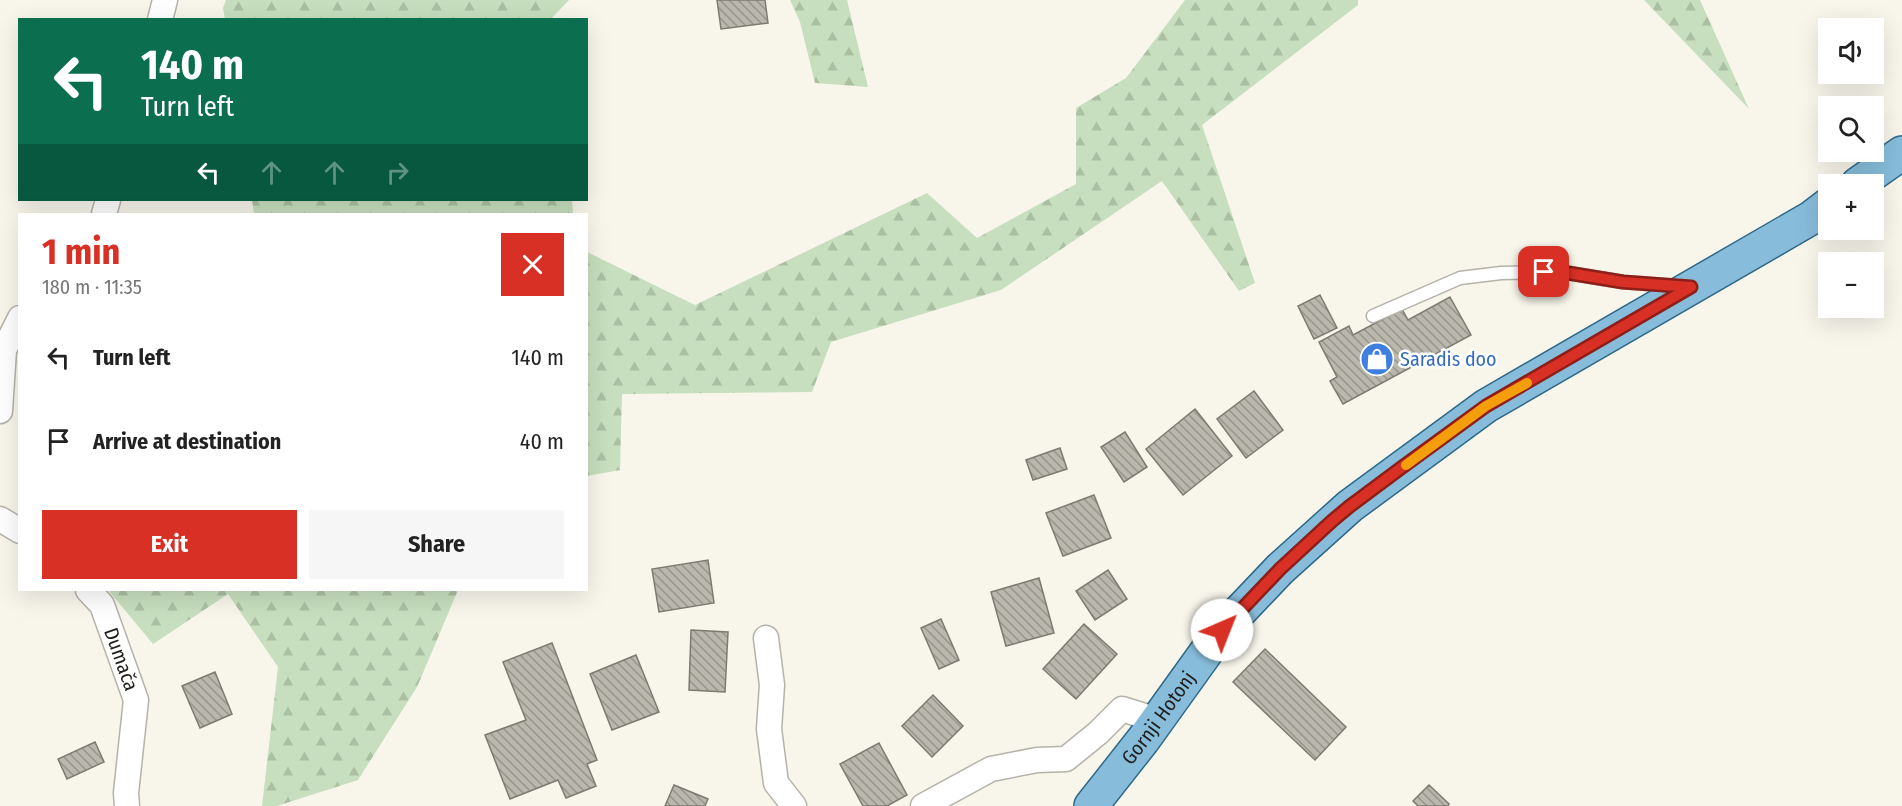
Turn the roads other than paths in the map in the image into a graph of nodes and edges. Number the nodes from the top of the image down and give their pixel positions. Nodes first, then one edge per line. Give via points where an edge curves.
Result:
1 (165, 0) edge
2 (160, 18) edge
3 (1902, 153) edge
4 (1872, 174) edge
5 (1818, 213) edge
6 (1691, 287) junction
7 (1373, 316) dead end
8 (18, 322) edge
9 (0, 411) edge
10 (0, 519) edge
11 (18, 530) edge
12 (89, 591) edge
13 (766, 638) dead end
14 (1157, 720) junction
15 (127, 806) edge
16 (795, 806) edge
17 (923, 806) edge
18 (1091, 806) edge

1 - 2 street
3 - 4 main road
5 - 6 main road, Gornji Hotonj
6 - 7 lane via 1562,272 1501,273 1460,278
6 - 14 main road, Gornji Hotonj via 1486,406 1350,506 1280,569 1222,630
8 - 9 street via 4,350
10 - 11 street
12 - 15 street, Dumača via 102,605 136,700
13 - 16 street via 772,685 769,729 776,783
14 - 17 street via 1122,709 1066,759 991,769
14 - 18 main road, Gornji Hotonj

